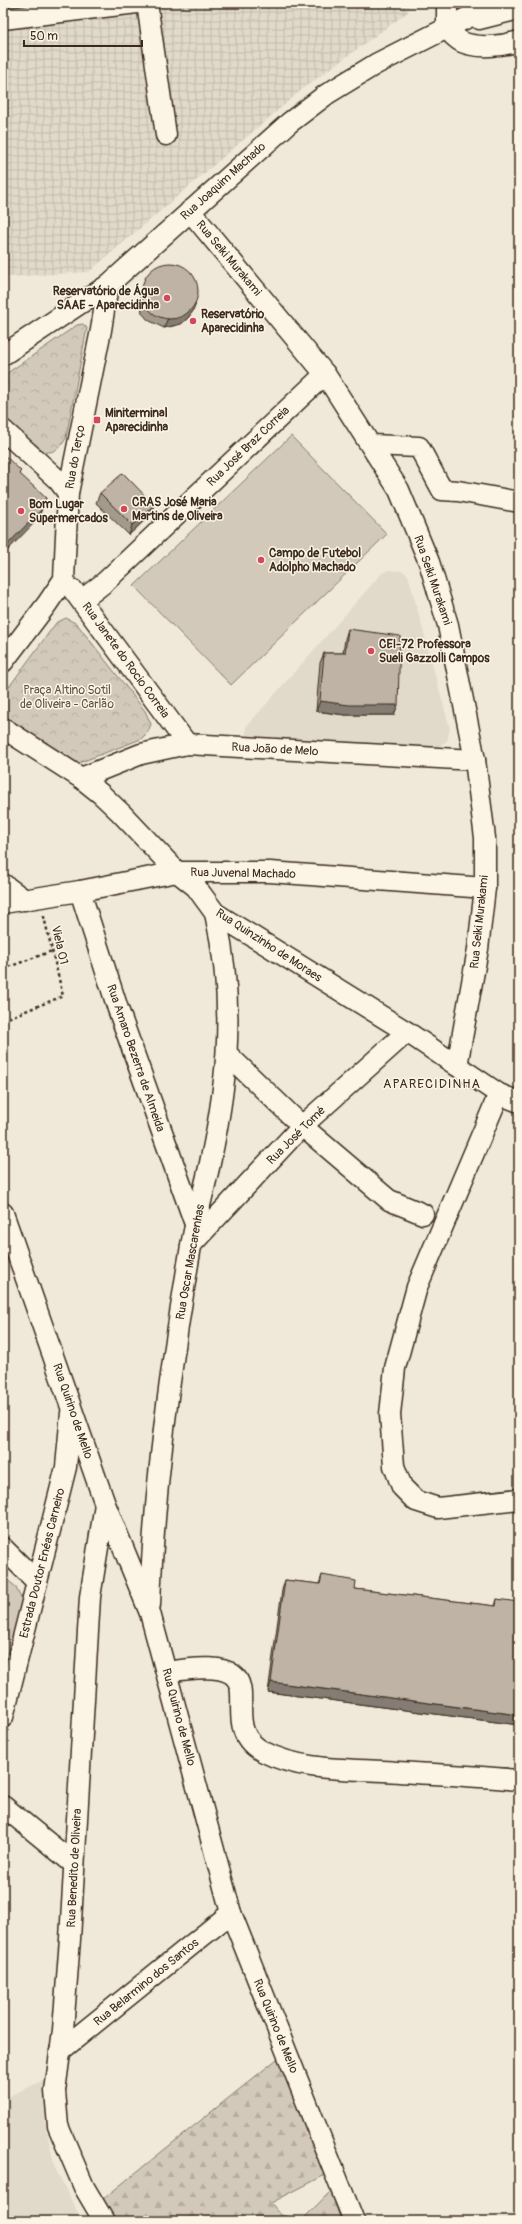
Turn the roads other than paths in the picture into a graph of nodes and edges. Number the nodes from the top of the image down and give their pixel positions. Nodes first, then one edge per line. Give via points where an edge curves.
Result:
1 (138, 3) edge
2 (147, 3) edge
3 (446, 3) edge
4 (496, 3) edge
5 (519, 9) edge
6 (3, 19) edge
7 (452, 27) junction
8 (519, 41) edge
9 (166, 135) dead end
10 (190, 210) junction
11 (108, 285) junction
12 (64, 315) junction
13 (101, 330) junction
14 (3, 355) edge
15 (325, 374) junction
16 (3, 430) edge
17 (371, 445) junction
18 (68, 493) junction
19 (519, 502) edge
20 (64, 579) junction
21 (82, 600) junction
22 (3, 662) edge
23 (3, 728) edge
24 (187, 744) junction
25 (475, 760) junction
26 (81, 778) junction
27 (177, 872) junction
28 (3, 884) edge
29 (486, 888) junction
30 (80, 891) junction
31 (32, 899) junction
32 (3, 903) edge
33 (216, 913) junction
34 (407, 1032) junction
35 (228, 1055) junction
36 (457, 1066) junction
37 (500, 1094) junction
38 (519, 1102) edge
39 (302, 1126) junction
40 (3, 1213) edge
41 (423, 1214) dead end
42 (195, 1224) junction
43 (191, 1246) junction
44 (71, 1407) junction
45 (519, 1499) edge
46 (105, 1504) junction
47 (3, 1548) edge
48 (37, 1582) junction
49 (150, 1613) junction
50 (167, 1672) junction
51 (3, 1717) edge
52 (519, 1780) edge
53 (3, 1806) edge
54 (74, 1864) junction
55 (231, 1913) junction
56 (60, 2051) junction
57 (104, 2221) edge
58 (354, 2221) edge

1 - 6 street
2 - 9 street
3 - 7 street
4 - 7 street, Rua Joaquim Machado
5 - 7 street, Rua Joaquim Machado
7 - 8 street via 460,41 475,45
7 - 10 street, Rua Joaquim Machado via 376,64 327,94 289,122
10 - 11 street, Rua Joaquim Machado
10 - 15 street, Rua Seiki Murakami
11 - 12 street, Rua Joaquim Machado
11 - 13 street, Rua do Terço
12 - 13 street via 88,317
12 - 14 street, Rua Joaquim Machado
13 - 18 street, Rua do Terço
15 - 17 street, Rua Seiki Murakami
15 - 21 street, Rua José Braz Correia via 105,582
16 - 18 street via 58,480
17 - 19 street via 420,447 442,490
17 - 25 street, Rua Seiki Murakami via 399,490 429,562 448,625
18 - 20 street, Rua do Terço
20 - 21 street, Rua Janete do Rocio Correia
20 - 22 street
21 - 24 street, Rua Janete do Rocio Correia
23 - 26 street, Rua Quinzinho de Moraes
24 - 25 street, Rua João de Melo
24 - 26 street, Rua João de Melo via 140,754
25 - 29 street, Rua Seiki Murakami via 485,838
26 - 27 street, Rua Quinzinho de Moraes via 121,813
27 - 29 street, Rua Juvenal Machado via 270,872
27 - 30 street, Rua Juvenal Machado
27 - 33 street, Rua Quinzinho de Moraes via 201,891
28 - 31 street
29 - 36 street, Rua Seiki Murakami
30 - 31 street, Rua Juvenal Machado
30 - 42 street, Rua Amaro Bezerra de Almeida via 118,1008
31 - 32 street, Rua Juvenal Machado
33 - 34 street, Rua Quinzinho de Moraes
33 - 35 street, Rua Oscar Mascarenhas via 226,966
34 - 36 street, Rua Quinzinho de Moraes
34 - 39 street, Rua José Tomé
35 - 39 street
35 - 42 street, Rua Oscar Mascarenhas via 210,1162
36 - 37 street, Rua Quinzinho de Moraes
37 - 38 street, Rua Quinzinho de Moraes
37 - 45 street via 418,1286 395,1368 390,1414 394,1466 402,1487 416,1501 438,1508
39 - 41 street via 389,1200
39 - 43 street, Rua José Tomé
40 - 44 street, Rua Quirino de Mello
42 - 43 street, Rua Oscar Mascarenhas
43 - 49 street, Rua Oscar Mascarenhas via 163,1448 152,1558
44 - 46 street, Rua Quirino de Mello
44 - 48 street, Estrada Doutor Enéas Carneiro via 66,1467
46 - 49 street, Rua Quirino de Mello
46 - 54 street, Rua Benedito de Oliveira via 90,1597
47 - 48 street
48 - 51 street, Estrada Doutor Enéas Carneiro
49 - 50 street, Rua Quirino de Mello
50 - 52 street via 209,1668 232,1674 240,1682 242,1691 241,1725 245,1737 264,1752 290,1761 325,1768
50 - 55 street, Rua Quirino de Mello
53 - 54 street
54 - 56 street, Rua Benedito de Oliveira
55 - 56 street, Rua Belarmino dos Santos
55 - 58 street, Rua Quirino de Mello
56 - 57 street, Rua Benedito de Oliveira via 55,2091 58,2126 84,2187

